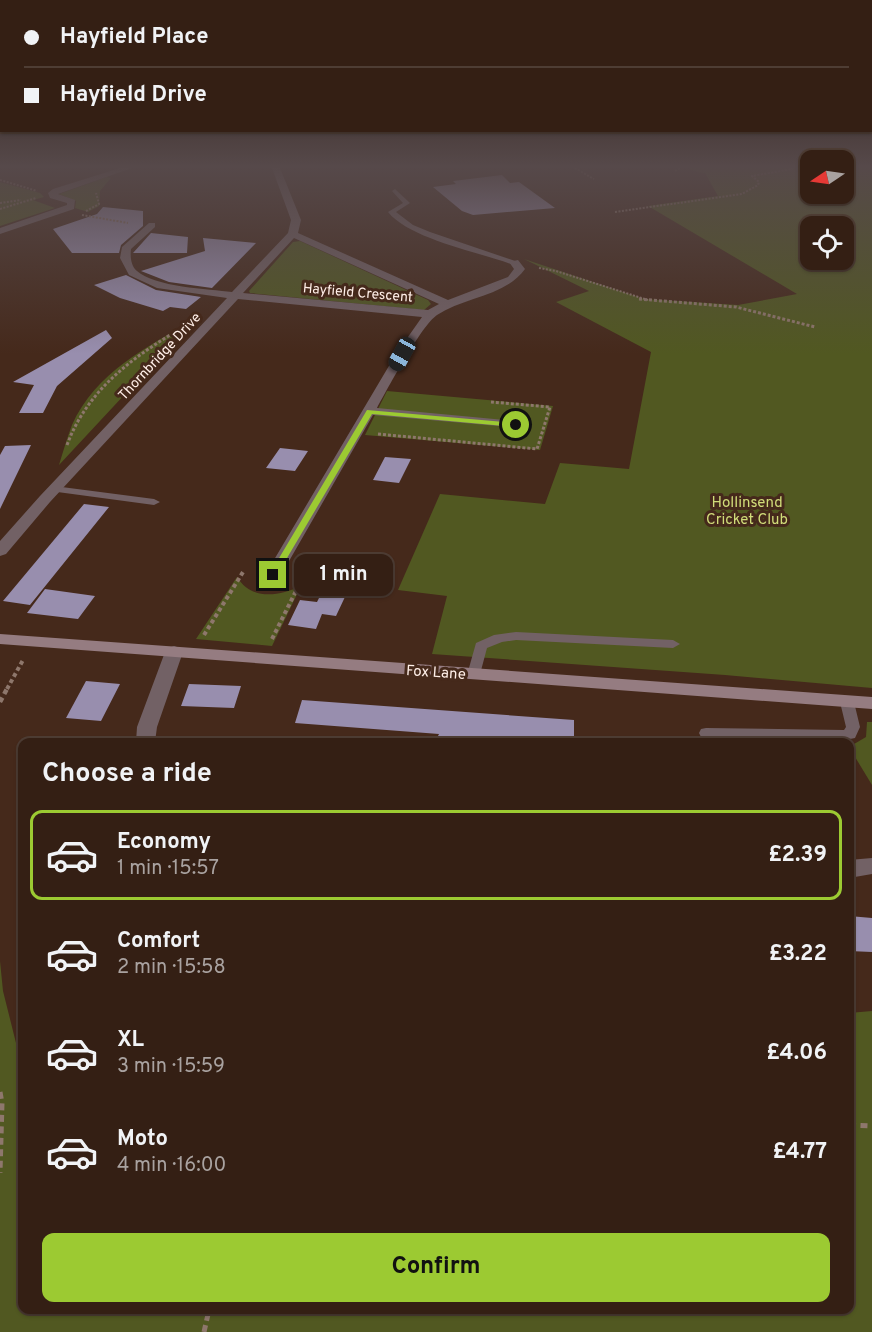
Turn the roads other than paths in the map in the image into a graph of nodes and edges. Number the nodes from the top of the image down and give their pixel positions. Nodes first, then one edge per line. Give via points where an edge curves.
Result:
1 (146, 230) edge
2 (294, 230) edge
3 (419, 230) edge
4 (293, 234) junction
5 (517, 265) joint
6 (236, 296) junction
7 (448, 304) junction
8 (430, 314) junction
9 (369, 411) junction
10 (516, 425) dead end
11 (54, 489) junction
12 (154, 502) dead end
13 (0, 551) edge
14 (273, 575) dead end
15 (0, 639) edge
16 (673, 644) dead end
17 (183, 652) junction
18 (474, 675) junction
19 (847, 702) junction
20 (872, 703) edge
21 (706, 733) dead end
22 (146, 738) edge
23 (872, 866) edge
24 (854, 868) edge

1 - 6 street, Hayfield Crescent via 126,249 125,258 133,273 161,286
2 - 4 street
3 - 5 lane
4 - 6 street, Thornbridge Drive
4 - 7 street, Hayfield Crescent
5 - 7 street via 518,275 512,279
6 - 8 street, Hayfield Crescent
6 - 11 street, Thornbridge Drive
7 - 8 street, Hayfield Crescent
8 - 9 street
9 - 10 street
9 - 14 street
11 - 12 lane
11 - 13 street, Thornbridge Drive
15 - 17 street, Fox Lane
16 - 18 lane via 499,638 481,646
17 - 18 street, Fox Lane
17 - 22 street via 147,726
18 - 19 street, Fox Lane
19 - 20 street, Fox Lane
19 - 21 lane via 853,727 850,734
23 - 24 street

